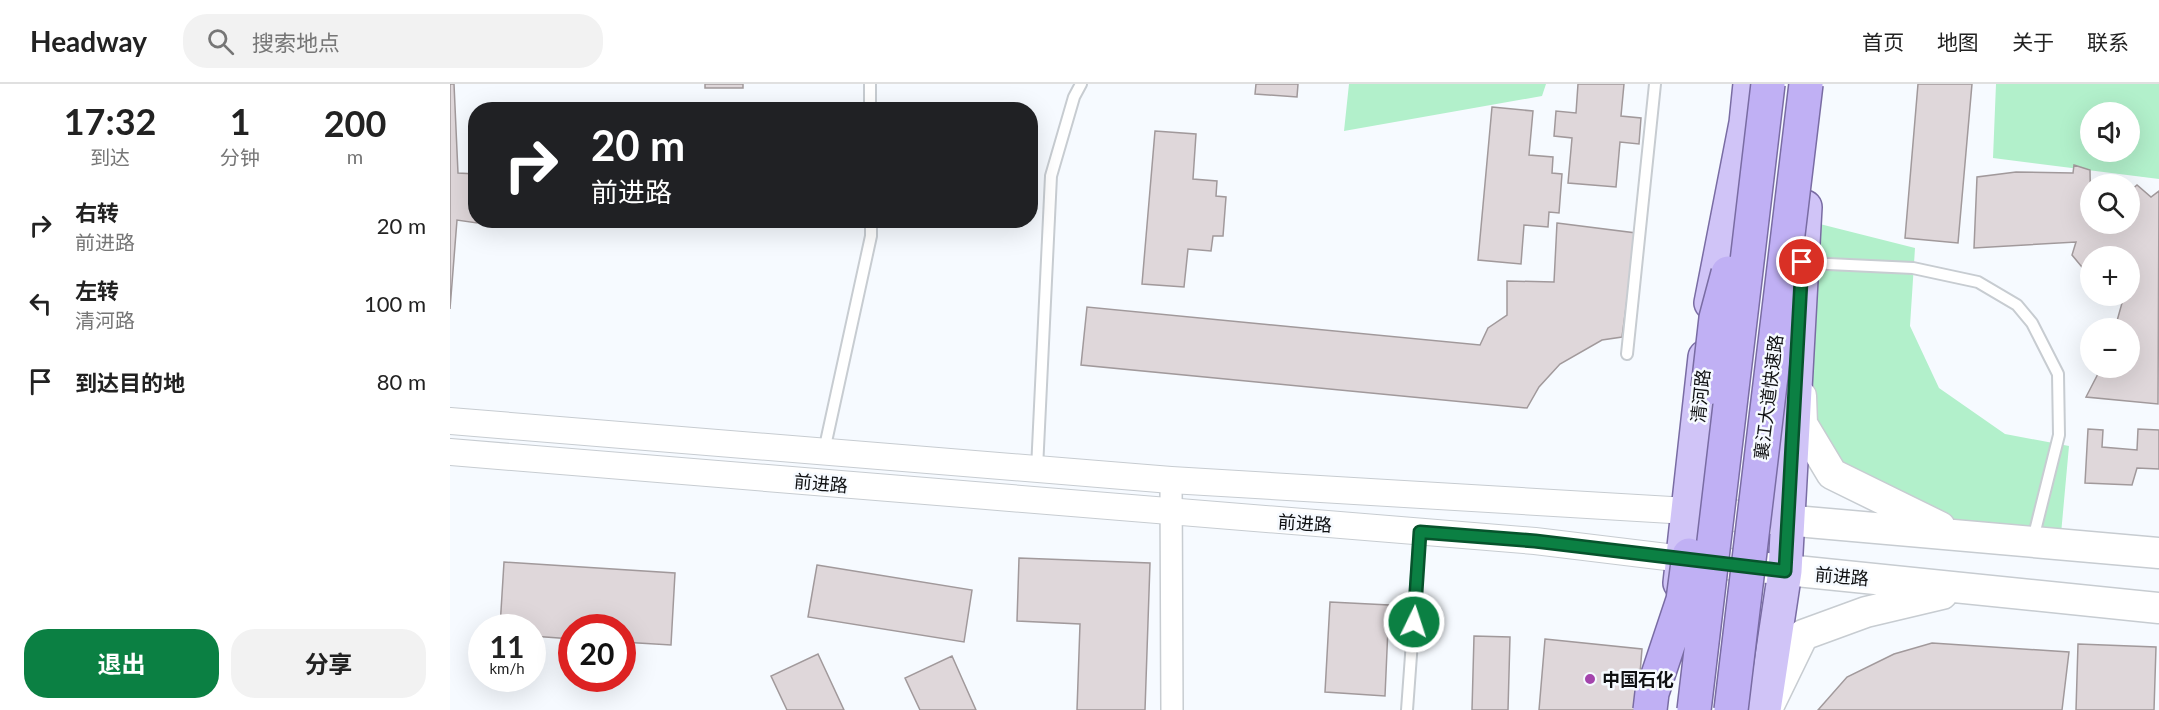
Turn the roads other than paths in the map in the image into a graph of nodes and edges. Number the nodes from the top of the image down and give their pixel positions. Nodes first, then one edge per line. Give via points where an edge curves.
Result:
1 (870, 84) edge
2 (1081, 84) edge
3 (1655, 84) edge
4 (1750, 84) edge
5 (1768, 84) edge
6 (1806, 84) edge
7 (1821, 84) edge
8 (870, 102) edge
9 (1760, 149) junction
10 (871, 228) edge
11 (1802, 262) junction
12 (1799, 335) junction
13 (1626, 354) dead end
14 (450, 421) edge
15 (450, 452) edge
16 (824, 452) junction
17 (1037, 469) junction
18 (1171, 480) junction
19 (1688, 511) junction
20 (1172, 512) junction
21 (1788, 521) junction
22 (1420, 532) junction
23 (1956, 535) junction
24 (2032, 542) junction
25 (2159, 553) edge
26 (1683, 559) junction
27 (1785, 571) junction
28 (1967, 588) junction
29 (2159, 608) edge
30 (1172, 710) edge
31 (1407, 710) edge
32 (1650, 710) edge
33 (1666, 710) edge
34 (1694, 710) edge
35 (1731, 710) edge
36 (1766, 710) edge

1 - 8 lane
2 - 17 lane via 1051,176
3 - 13 lane
4 - 19 main road, 清河路 via 1710,312
5 - 9 highway, 襄江大道快速路, bridge
6 - 35 highway, 襄江大道快速路, bridge
7 - 11 main road
9 - 32 highway, bridge via 1716,318 1683,600
9 - 34 highway, 襄江大道快速路, bridge
10 - 16 lane
11 - 12 main road
11 - 24 lane via 1913,268 1978,282 2025,314 2058,374 2059,435
12 - 21 main road
12 - 23 main road via 1802,424 1832,474
14 - 16 street, 前进路
15 - 20 street, 前进路
16 - 17 street, 前进路
17 - 18 street, 前进路
18 - 19 street, 前进路
18 - 20 street
19 - 21 main road, 前进路
19 - 26 main road, 清河路
20 - 22 street, 前进路
20 - 30 street
21 - 23 main road, 前进路
21 - 27 main road
22 - 26 street, 前进路
22 - 31 lane
23 - 24 main road, 前进路
24 - 25 main road, 前进路
26 - 27 main road, 前进路
26 - 33 main road, 清河路
27 - 28 main road, 前进路
27 - 36 main road
28 - 29 main road, 前进路
28 - 36 main road via 1866,612 1803,635

